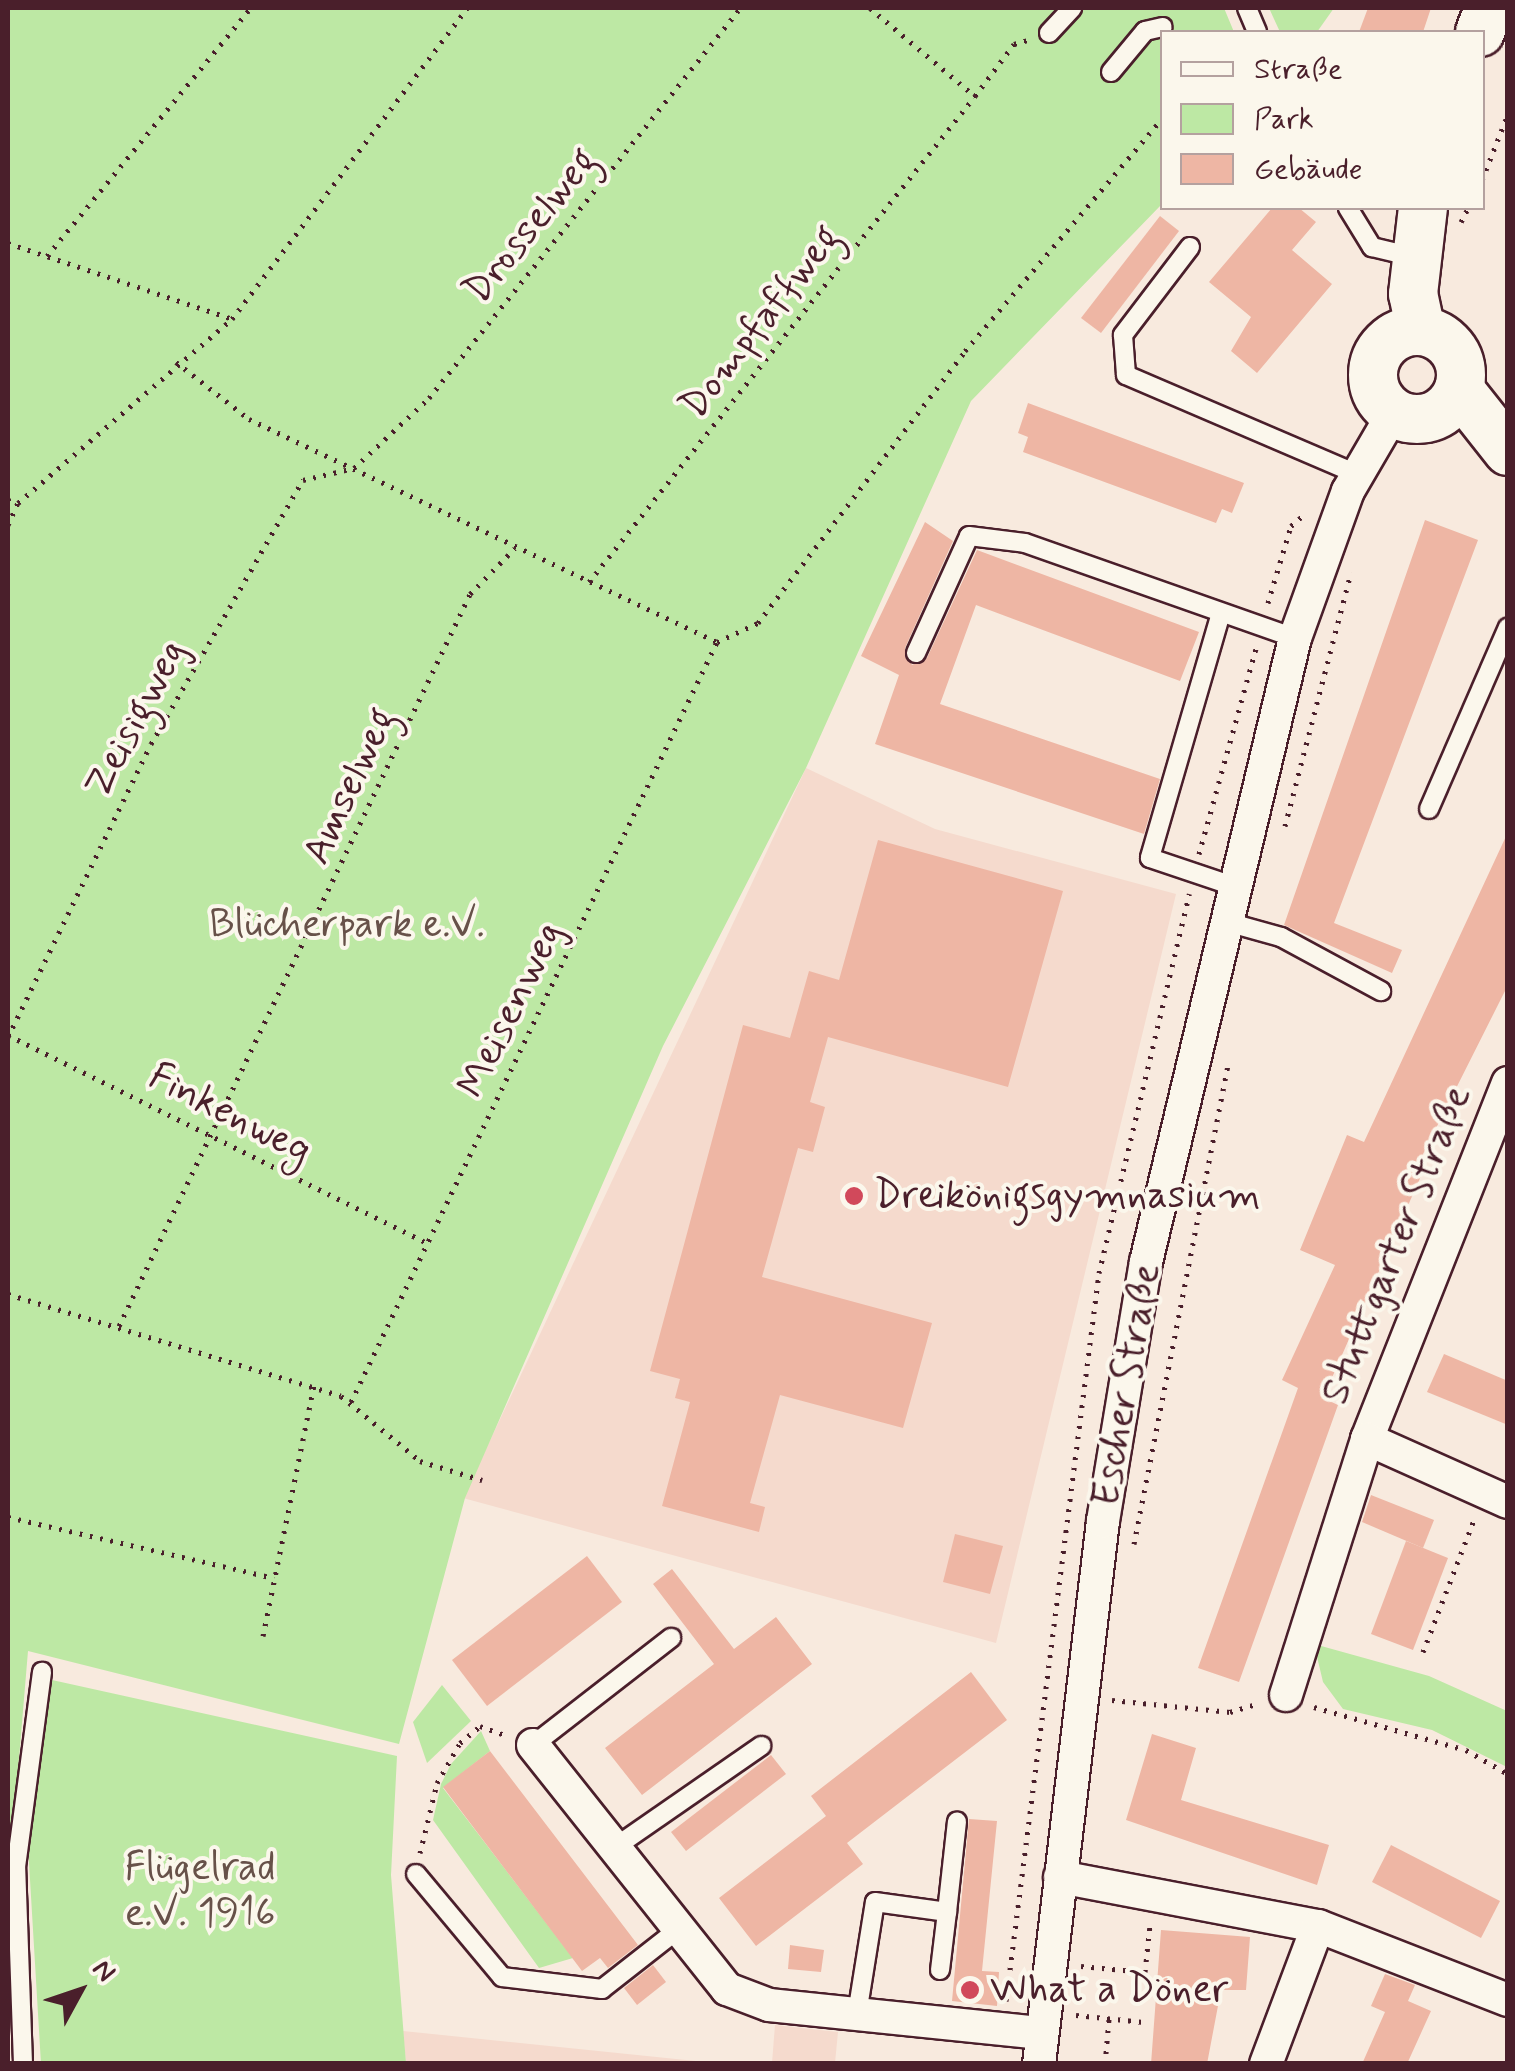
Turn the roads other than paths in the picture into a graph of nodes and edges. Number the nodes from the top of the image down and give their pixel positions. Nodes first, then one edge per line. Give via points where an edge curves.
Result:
1 (1072, 8) edge
2 (1164, 8) edge
3 (1160, 30) edge
4 (1166, 30) edge
5 (1049, 33) road end
6 (1111, 72) dead end
7 (1349, 210) edge
8 (1422, 210) edge
9 (1190, 246) dead end
10 (1414, 258) junction
11 (1421, 330) junction
12 (1460, 389) junction
13 (1394, 412) junction
14 (1508, 451) edge
15 (1356, 474) junction
16 (1220, 613) junction
17 (1508, 628) edge
18 (1296, 638) junction
19 (916, 653) dead end
20 (1429, 809) dead end
21 (1236, 887) junction
22 (1227, 922) junction
23 (1381, 991) dead end
24 (1508, 1083) edge
25 (1366, 1439) junction
26 (1496, 1497) edge
27 (671, 1638) dead end
28 (42, 1672) dead end
29 (1286, 1695) road end
30 (533, 1745) joint
31 (762, 1746) dead end
32 (957, 1822) dead end
33 (610, 1850) junction
34 (416, 1874) road end
35 (1060, 1877) junction
36 (947, 1912) junction
37 (1318, 1926) junction
38 (676, 1931) junction
39 (940, 1970) dead end
40 (1508, 2000) edge
41 (857, 2014) junction
42 (1040, 2048) edge
43 (24, 2064) edge
44 (1266, 2064) edge

1 - 5 lane
2 - 4 lane
3 - 6 lane via 1146,31
7 - 10 lane via 1372,247
8 - 10 street
9 - 15 lane via 1124,335 1126,375
10 - 11 street
11 - 12 street via 1454,350
11 - 13 street via 1396,336 1374,367 1377,393
12 - 13 street via 1433,416
12 - 14 street
13 - 15 street, Escher Straße
15 - 18 street, Escher Straße
16 - 18 lane
16 - 19 lane via 1025,543 969,536
16 - 21 lane via 1150,858
17 - 20 lane
18 - 21 street, Escher Straße
21 - 22 street, Escher Straße
22 - 23 lane via 1282,938
22 - 35 street, Escher Straße via 1146,1262
24 - 25 street, Stuttgarter Straße
25 - 26 street, Stuttgarter Straße
25 - 29 street, Stuttgarter Straße
27 - 30 lane
28 - 43 lane via 16,1867
30 - 33 street, Escher Straße
31 - 33 lane
32 - 36 lane
33 - 38 street, Escher Straße
34 - 38 lane via 502,1977 602,1989
35 - 37 street
35 - 42 street, Escher Straße
36 - 39 lane
36 - 41 lane via 875,1902
37 - 40 street
37 - 44 street
38 - 41 street, Escher Straße via 727,1988 769,2005
41 - 42 street, Escher Straße

